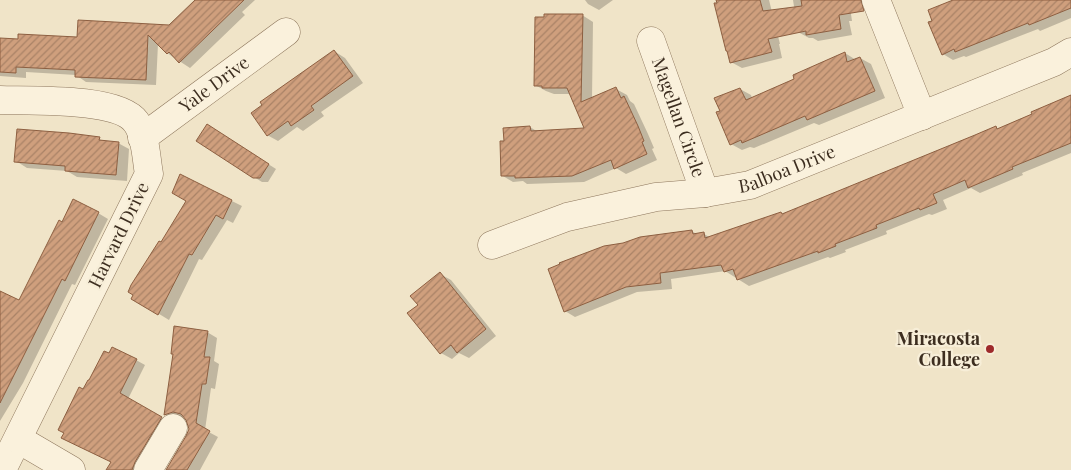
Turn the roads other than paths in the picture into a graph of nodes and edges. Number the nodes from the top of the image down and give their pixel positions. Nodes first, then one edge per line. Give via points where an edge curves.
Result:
1 (876, 0) edge
2 (286, 32) dead end
3 (651, 41) dead end
4 (1071, 52) edge
5 (0, 100) edge
6 (922, 116) junction
7 (142, 138) junction
8 (705, 193) junction
9 (492, 245) dead end
10 (173, 428) dead end
11 (18, 439) junction
12 (2, 470) edge
13 (71, 470) edge
14 (148, 470) edge

1 - 6 street
2 - 7 street, Yale Drive
3 - 8 street, Magellan Circle
4 - 6 street, Balboa Drive
5 - 7 street, Harvard Drive via 99,104 119,110 135,121
6 - 8 street, Balboa Drive via 750,185
7 - 11 street, Harvard Drive via 149,174
8 - 9 street, Balboa Drive via 656,197 567,217
10 - 14 street
11 - 12 street, Harvard Drive
11 - 13 street

